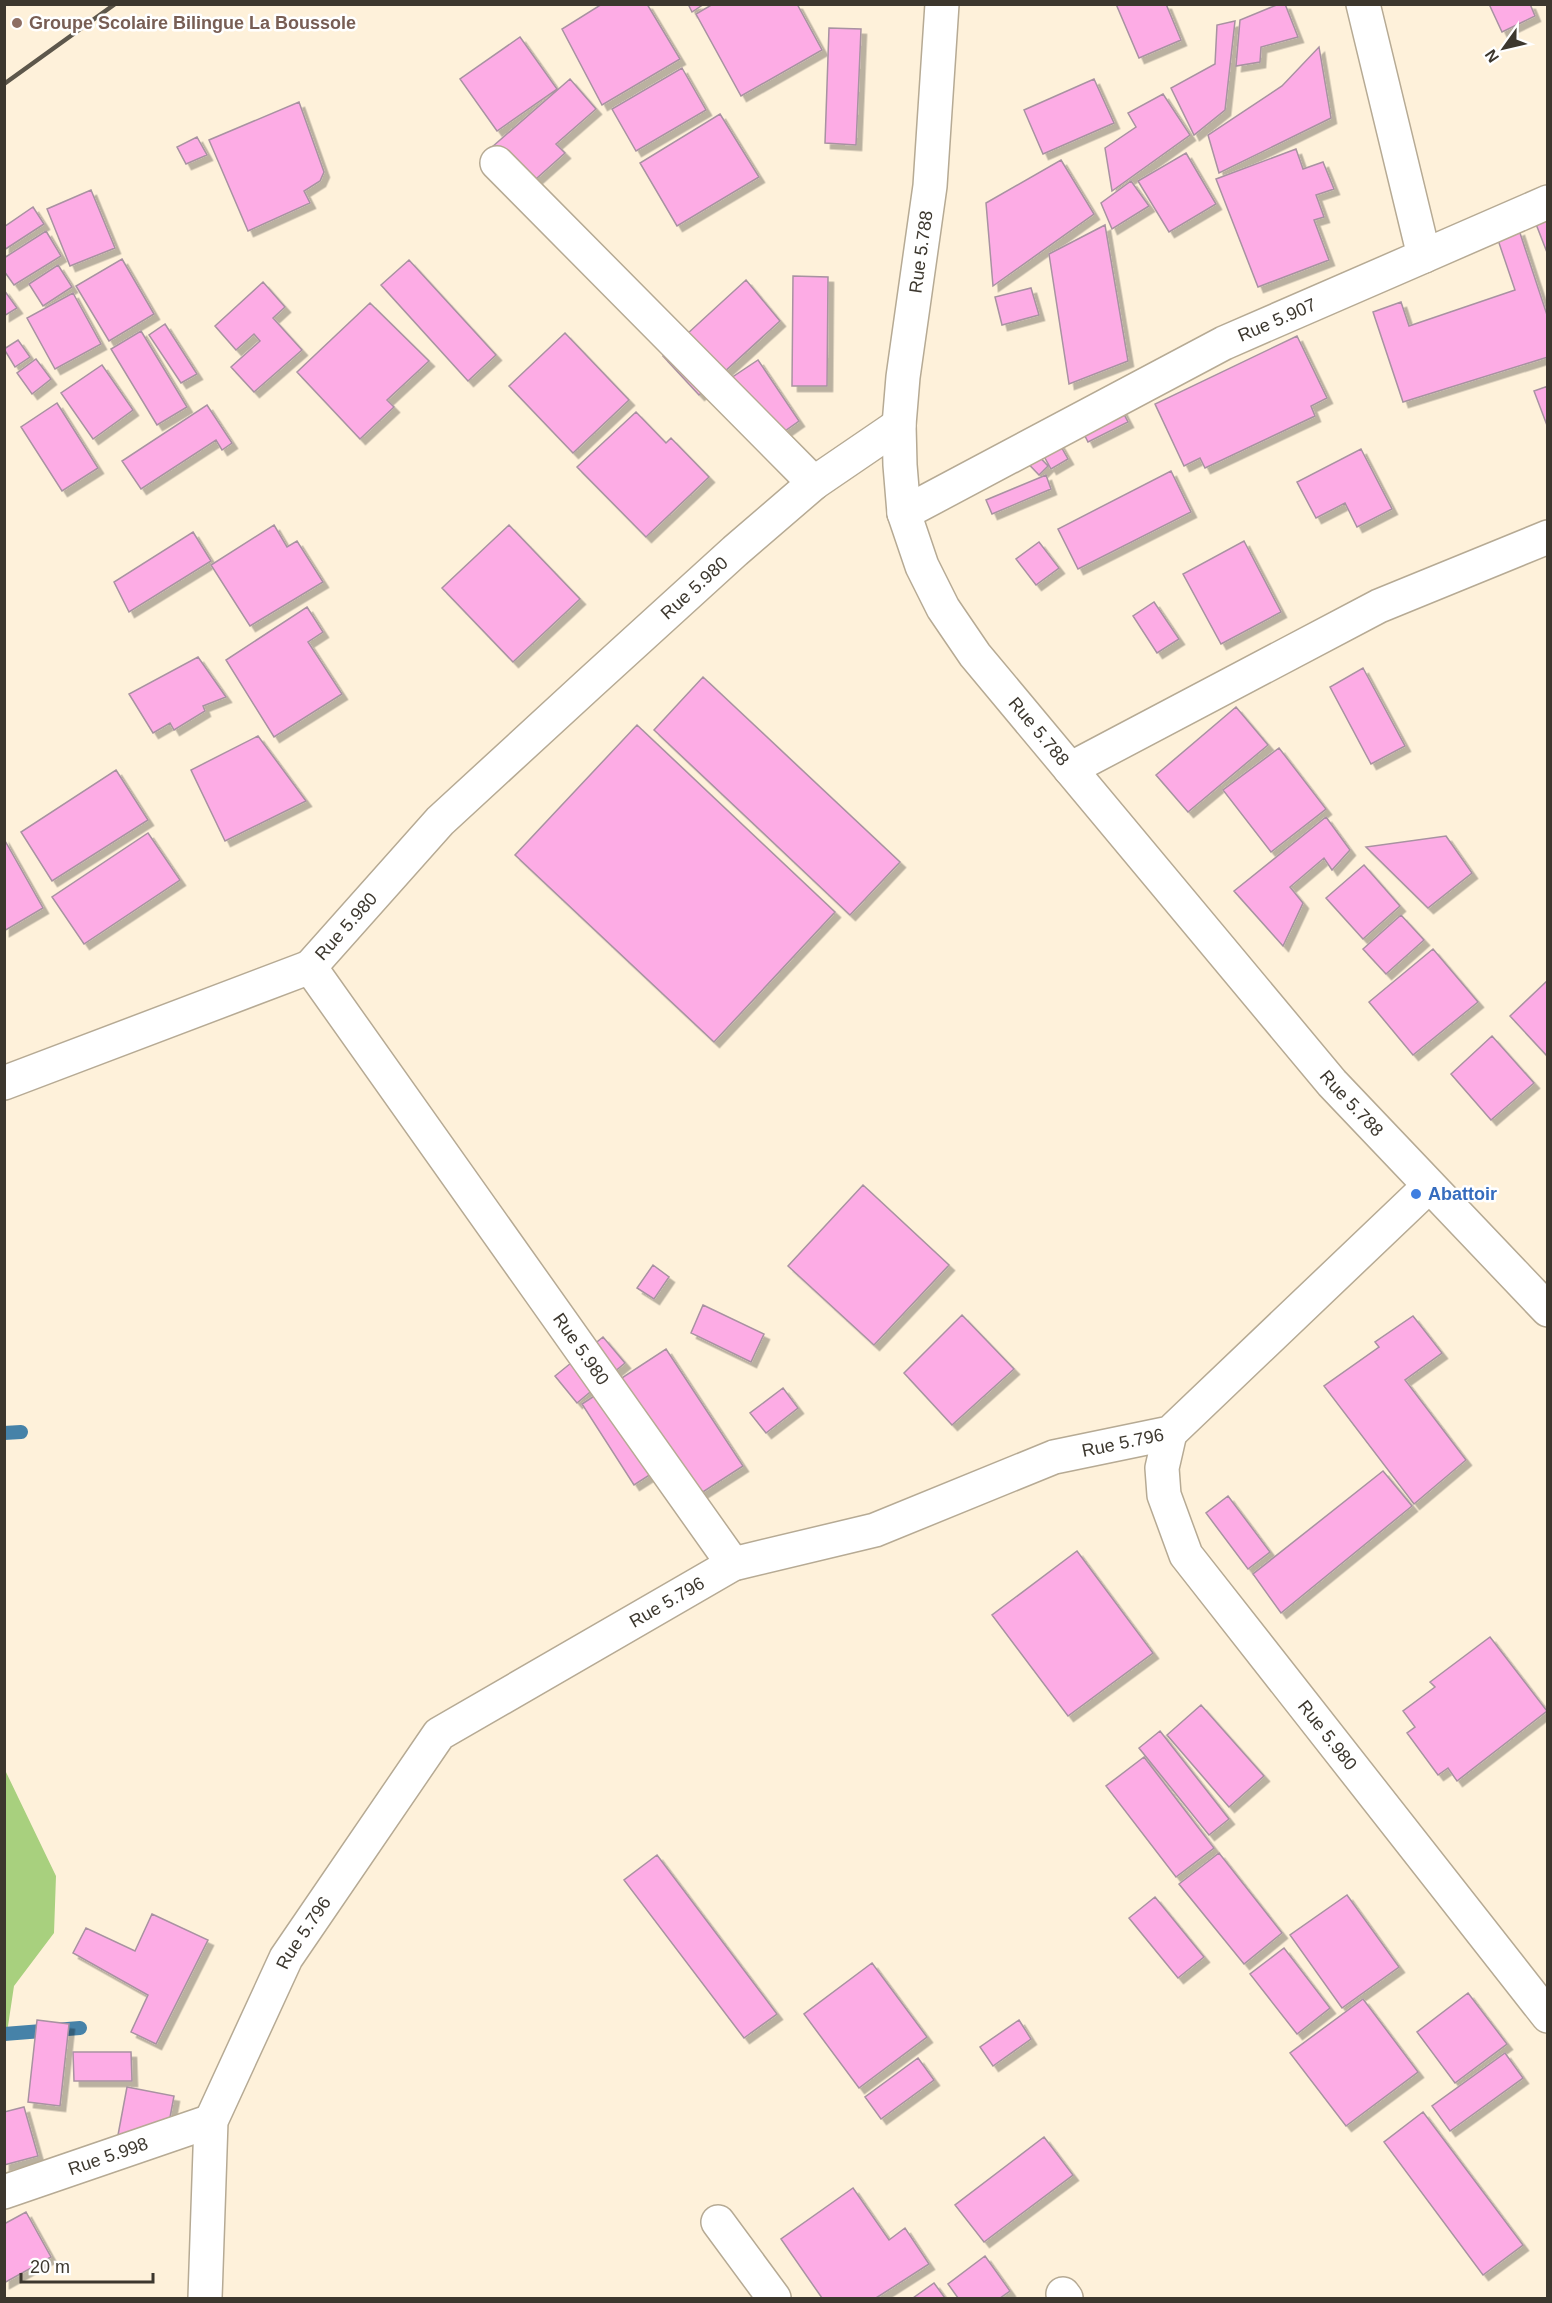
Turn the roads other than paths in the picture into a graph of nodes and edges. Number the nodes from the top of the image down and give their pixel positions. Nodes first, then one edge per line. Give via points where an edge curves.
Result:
1 (942, 4) edge
2 (1363, 4) edge
3 (497, 163) dead end
4 (1548, 202) edge
5 (1425, 256) junction
6 (899, 425) junction
7 (814, 483) junction
8 (904, 513) junction
9 (1548, 537) edge
10 (1070, 769) junction
11 (310, 967) junction
12 (4, 1083) edge
13 (1429, 1186) junction
14 (1548, 1310) edge
15 (1170, 1433) junction
16 (733, 1564) junction
17 (1548, 2016) edge
18 (211, 2121) junction
19 (4, 2192) edge
20 (718, 2222) dead end
21 (204, 2298) edge
22 (774, 2298) edge

1 - 6 street, Rue 5.788 via 930,186
2 - 5 street
3 - 7 street
4 - 5 street, Rue 5.907
5 - 8 street, Rue 5.907 via 1224,343
6 - 7 street, Rue 5.980
6 - 8 street, Rue 5.788
7 - 11 street, Rue 5.980 via 440,821
8 - 10 street, Rue 5.788 via 922,566 950,617 975,655
9 - 10 street via 1379,606
10 - 13 street, Rue 5.788 via 1332,1083
11 - 12 street
11 - 16 street, Rue 5.980
13 - 14 street, Rue 5.788
13 - 15 street, Rue 5.796
15 - 16 street, Rue 5.796 via 1054,1457 875,1530
15 - 17 street, Rue 5.980 via 1162,1468 1164,1495 1186,1555
16 - 18 street, Rue 5.796 via 439,1734 286,1958
18 - 19 street, Rue 5.998
18 - 21 street, Rue 5.796
20 - 22 street

